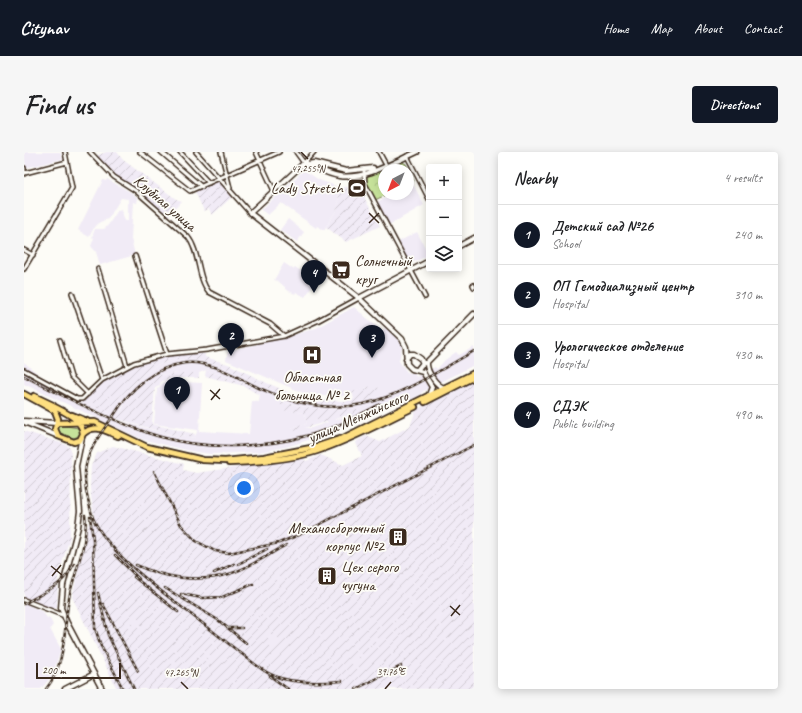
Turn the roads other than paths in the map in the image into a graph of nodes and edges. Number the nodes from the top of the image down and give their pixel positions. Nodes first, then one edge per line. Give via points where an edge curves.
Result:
1 (65, 152) edge
2 (90, 152) edge
3 (140, 152) edge
4 (161, 152) edge
5 (180, 152) edge
6 (196, 152) edge
7 (221, 152) edge
8 (256, 152) edge
9 (279, 152) edge
10 (296, 152) edge
11 (314, 152) edge
12 (380, 152) edge
13 (417, 152) edge
14 (407, 156) junction
15 (259, 161) junction
16 (67, 162) junction
17 (306, 164) junction
18 (386, 164) edge
19 (388, 164) edge
20 (24, 168) edge
21 (378, 168) edge
22 (341, 170) junction
23 (364, 172) junction
24 (25, 174) edge
25 (226, 176) junction
26 (340, 176) junction
27 (220, 178) junction
28 (209, 184) junction
29 (202, 187) junction
30 (230, 190) junction
31 (274, 191) junction
32 (426, 192) edge
33 (250, 213) junction
34 (474, 238) edge
35 (462, 244) edge
36 (24, 250) edge
37 (33, 255) junction
38 (135, 256) dead end
39 (426, 263) edge
40 (24, 269) edge
41 (98, 269) dead end
42 (411, 271) junction
43 (72, 293) dead end
44 (425, 297) dead end
45 (358, 298) junction
46 (474, 314) edge
47 (284, 336) junction
48 (60, 340) dead end
49 (167, 354) junction
50 (406, 359) junction
51 (127, 366) junction
52 (423, 366) junction
53 (24, 370) edge
54 (474, 373) edge
55 (474, 377) edge
56 (102, 380) junction
57 (439, 389) junction
58 (24, 391) edge
59 (24, 394) edge
60 (88, 394) junction
61 (428, 398) junction
62 (51, 404) junction
63 (24, 422) edge
64 (89, 422) junction
65 (57, 423) junction
66 (77, 423) junction
67 (108, 430) junction
68 (83, 435) junction
69 (58, 436) junction
70 (70, 441) junction
71 (78, 451) junction
72 (24, 600) edge
73 (62, 615) junction
74 (94, 674) junction
75 (65, 689) edge
76 (102, 689) edge

1 - 16 street
2 - 47 street, Клубная улица via 114,176 136,191 188,237 193,243 209,292 270,324
3 - 29 street via 190,191
4 - 29 street
5 - 28 street
6 - 27 street
7 - 25 street
8 - 15 street
9 - 15 street
10 - 17 street
11 - 17 street
12 - 18 street
13 - 14 main road
14 - 19 main road
14 - 32 street
15 - 25 street
15 - 31 street
16 - 24 street
16 - 37 street via 72,188
17 - 22 main road via 314,163
17 - 26 main road
17 - 31 main road
20 - 24 street
21 - 23 main road
22 - 23 main road
22 - 26 street
23 - 26 main road
23 - 42 street via 365,184
25 - 27 street
25 - 30 street
27 - 28 street
27 - 30 street
28 - 29 street
30 - 33 street
31 - 33 main road
33 - 45 main road
34 - 35 main road
36 - 37 street
37 - 40 street
38 - 49 street
39 - 42 main road
41 - 51 street
42 - 44 street
42 - 45 main road
43 - 56 street
45 - 47 street
45 - 50 main road via 402,339 406,347
46 - 52 main road
47 - 49 street via 207,350
48 - 60 street via 71,377
49 - 51 street
50 - 52 main road via 409,367
50 - 52 main road via 410,354 414,354 421,359
51 - 56 street
52 - 57 main road
52 - 57 main road
52 - 61 main road via 422,371 432,387
53 - 60 street via 77,399 82,399
54 - 57 main road, улица Менжинского
55 - 57 main road, улица Менжинского
56 - 60 street
57 - 61 main road, улица Менжинского
57 - 61 main road, улица Менжинского
57 - 61 main road
58 - 62 main road
59 - 65 main road via 53,409 57,415
61 - 67 main road, улица Менжинского via 344,441 305,454 226,464 198,462 150,450
62 - 64 main road
62 - 66 main road via 73,417
63 - 65 main road
63 - 69 main road
64 - 66 main road
64 - 67 main road, улица Менжинского via 101,424
65 - 66 main road
65 - 69 main road via 55,429
66 - 68 main road via 81,426
67 - 68 main road via 94,428
68 - 70 main road via 77,441
68 - 71 main road
69 - 70 main road
70 - 71 main road
71 - 73 main road via 80,511 61,594
72 - 73 street
73 - 74 main road
74 - 75 main road
74 - 76 main road

